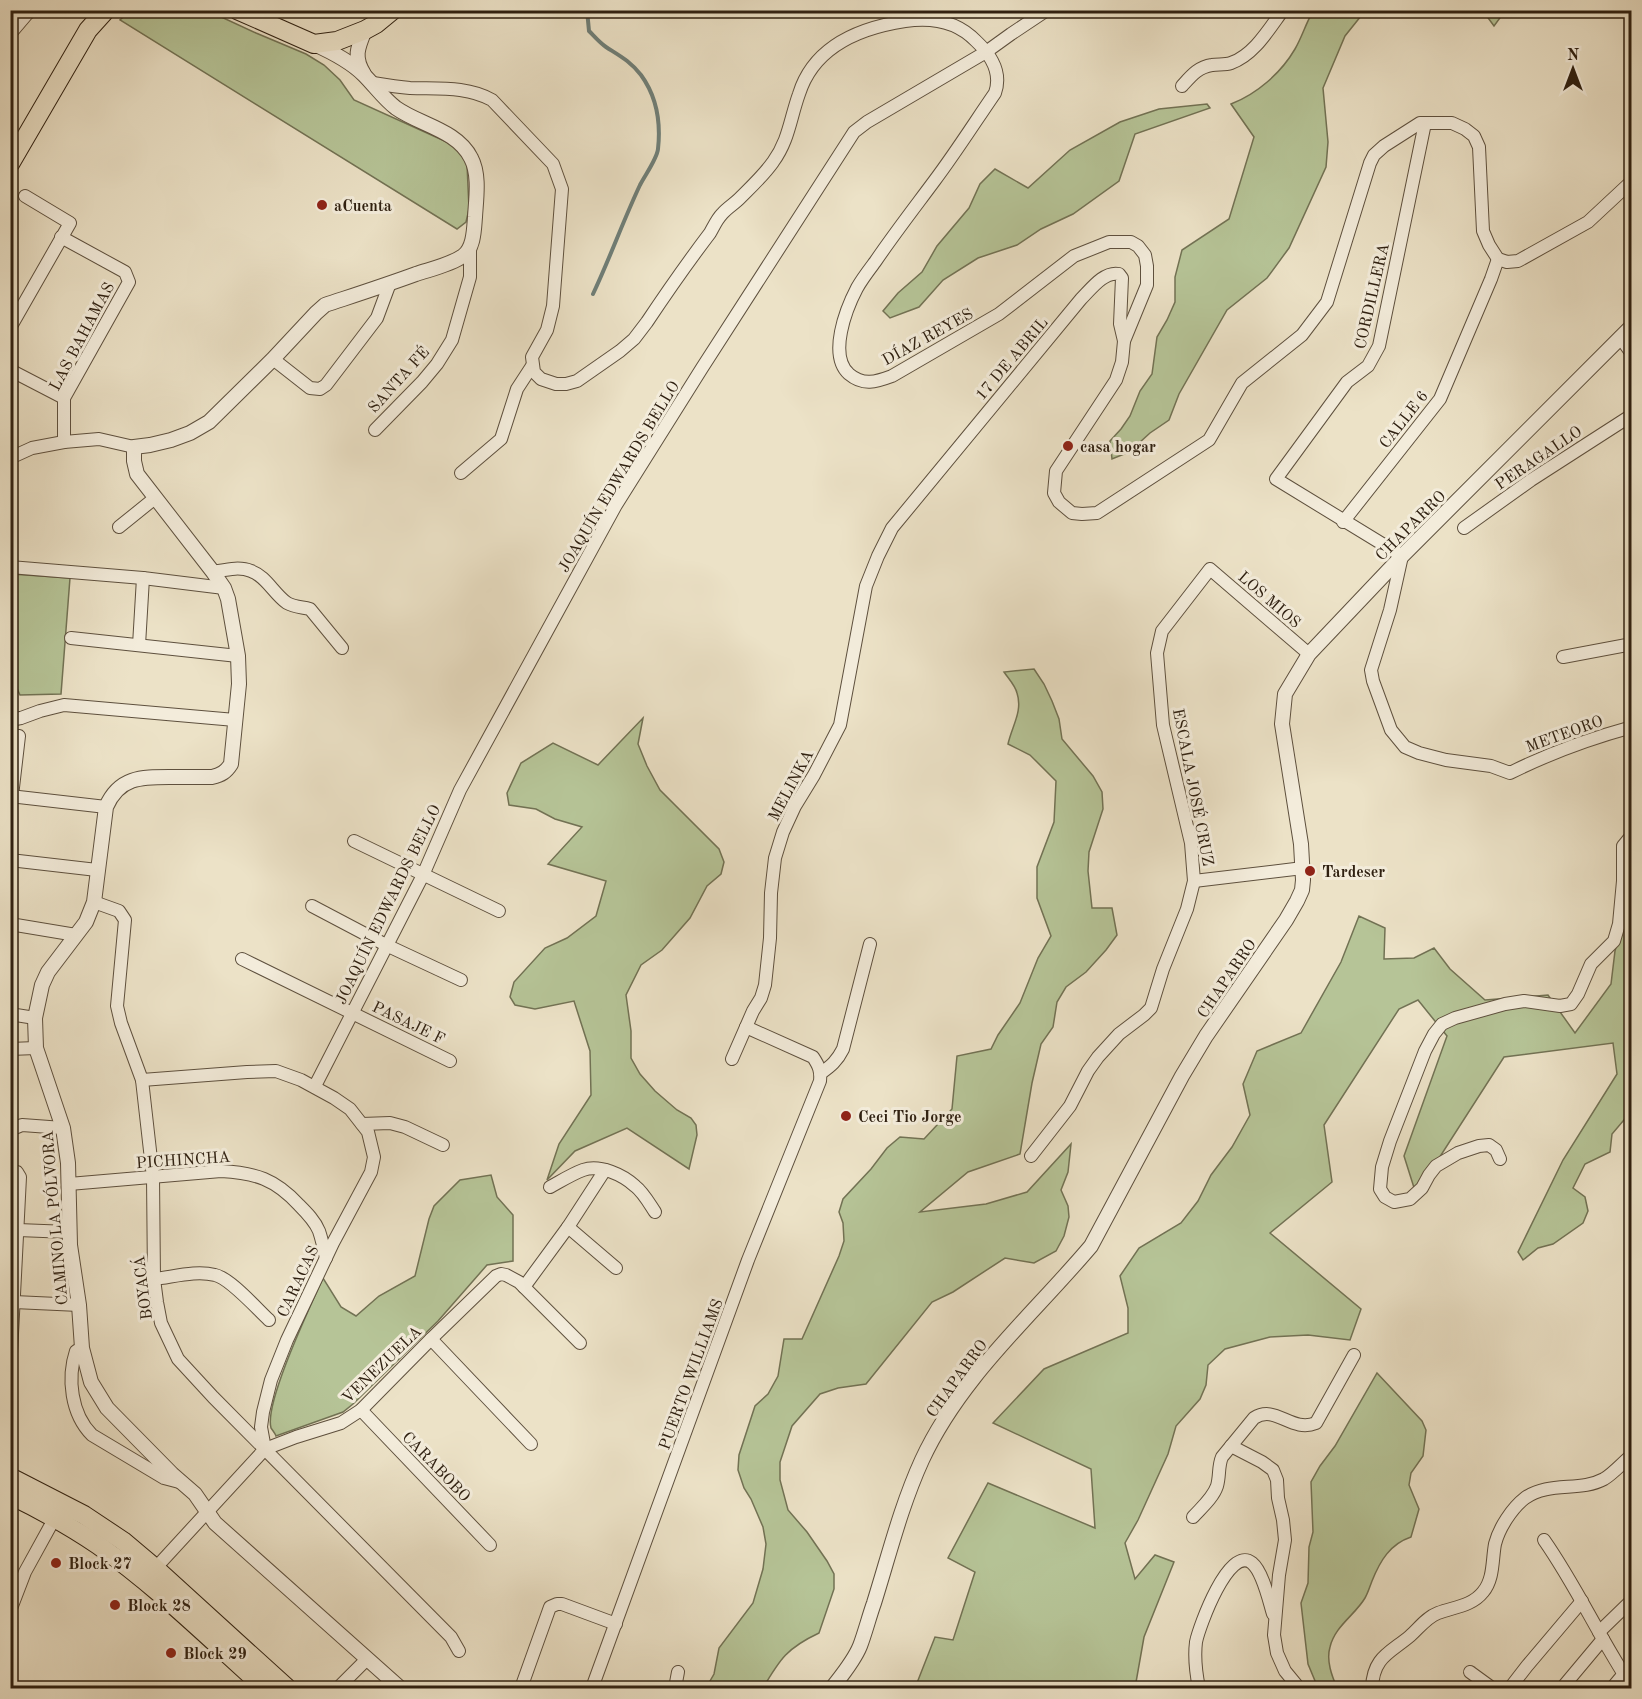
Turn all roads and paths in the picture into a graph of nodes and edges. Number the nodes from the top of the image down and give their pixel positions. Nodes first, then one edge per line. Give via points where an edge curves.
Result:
1 (33, 10) edge
2 (106, 10) edge
3 (237, 10) edge
4 (393, 10) edge
5 (1047, 10) edge
6 (1283, 10) edge
7 (268, 18) edge
8 (365, 30) junction
9 (10, 34) edge
10 (314, 44) junction
11 (986, 52) junction
12 (369, 80) junction
13 (1182, 86) dead end
14 (1425, 123) junction
15 (10, 164) edge
16 (1632, 181) edge
17 (25, 196) dead end
18 (61, 237) junction
19 (470, 246) junction
20 (1498, 259) junction
21 (390, 283) junction
22 (1632, 326) edge
23 (10, 328) edge
24 (1620, 337) junction
25 (1124, 341) junction
26 (1632, 354) edge
27 (273, 359) junction
28 (532, 366) junction
29 (10, 369) edge
30 (64, 398) junction
31 (1632, 415) edge
32 (375, 430) dead end
33 (64, 442) junction
34 (134, 447) junction
35 (10, 458) edge
36 (461, 473) dead end
37 (155, 498) junction
38 (1343, 522) junction
39 (119, 527) dead end
40 (892, 528) joint
41 (1464, 528) dead end
42 (1402, 556) junction
43 (10, 567) edge
44 (1210, 570) joint
45 (213, 572) junction
46 (143, 578) junction
47 (224, 588) junction
48 (71, 638) dead end
49 (1632, 644) edge
50 (139, 645) junction
51 (342, 648) dead end
52 (1309, 654) junction
53 (238, 656) junction
54 (1563, 657) dead end
55 (10, 720) edge
56 (235, 720) junction
57 (1632, 727) edge
58 (19, 736) dead end
59 (11, 796) edge
60 (106, 807) junction
61 (1632, 835) edge
62 (354, 840) dead end
63 (10, 860) edge
64 (1303, 868) junction
65 (97, 870) junction
66 (423, 875) junction
67 (1194, 881) junction
68 (94, 902) junction
69 (312, 906) dead end
70 (499, 911) dead end
71 (10, 924) edge
72 (76, 935) junction
73 (870, 944) dead end
74 (386, 945) junction
75 (242, 959) dead end
76 (461, 980) dead end
77 (352, 1013) junction
78 (16, 1015) dead end
79 (36, 1018) junction
80 (746, 1027) junction
81 (36, 1048) junction
82 (10, 1049) edge
83 (732, 1059) dead end
84 (450, 1061) dead end
85 (821, 1073) junction
86 (142, 1080) junction
87 (315, 1086) junction
88 (63, 1128) junction
89 (365, 1128) junction
90 (10, 1130) edge
91 (443, 1145) dead end
92 (1031, 1155) dead end
93 (1500, 1159) dead end
94 (604, 1170) junction
95 (15, 1172) edge
96 (153, 1177) junction
97 (69, 1184) junction
98 (550, 1187) dead end
99 (655, 1212) dead end
100 (568, 1227) junction
101 (18, 1230) junction
102 (69, 1232) junction
103 (326, 1258) junction
104 (616, 1268) dead end
105 (154, 1279) junction
106 (524, 1287) junction
107 (14, 1302) junction
108 (78, 1305) junction
109 (269, 1320) dead end
110 (430, 1339) junction
111 (580, 1343) dead end
112 (81, 1348) junction
113 (1354, 1355) dead end
114 (11, 1372) edge
115 (361, 1410) junction
116 (531, 1444) dead end
117 (1231, 1446) junction
118 (266, 1449) junction
119 (1632, 1455) edge
120 (10, 1477) edge
121 (184, 1484) junction
122 (10, 1495) edge
123 (59, 1511) junction
124 (207, 1512) junction
125 (1193, 1517) dead end
126 (1545, 1540) dead end
127 (490, 1545) dead end
128 (150, 1574) junction
129 (1632, 1600) edge
130 (1582, 1601) junction
131 (10, 1611) edge
132 (1274, 1621) junction
133 (616, 1624) junction
134 (1601, 1636) junction
135 (459, 1651) dead end
136 (367, 1659) junction
137 (1627, 1669) edge
138 (678, 1672) dead end
139 (1470, 1672) dead end
140 (1632, 1687) edge
141 (265, 1689) edge
142 (287, 1689) edge
143 (338, 1689) edge
144 (400, 1689) edge
145 (521, 1689) edge
146 (592, 1689) edge
147 (675, 1689) edge
148 (832, 1689) edge
149 (1199, 1689) edge
150 (1299, 1689) edge
151 (1372, 1689) edge
152 (1492, 1689) edge
153 (1510, 1689) edge
154 (1562, 1689) edge
155 (1612, 1689) edge

1 - 9 street
2 - 15 main road via 88,30
3 - 7 main road
4 - 8 main road
5 - 11 street, JOAQUÍN EDWARDS BELLO
6 - 13 street via 1261,41 1244,55 1230,64 1203,67
7 - 10 main road
8 - 10 main road via 337,41
8 - 12 street via 357,55
10 - 12 street via 335,54
11 - 25 street, DÍAZ REYES via 997,76 995,93 858,286 841,333 842,366 865,382 892,376 999,314 1074,256 1119,241 1138,246 1147,266 1147,285
11 - 28 street, DÍAZ REYES via 954,24 928,19 874,28 839,42 822,55 803,81 784,146 752,187 721,215 634,339 577,381 566,384 541,379
11 - 66 street, JOAQUÍN EDWARDS BELLO via 854,132 616,505 460,790
12 - 19 street via 395,108 450,137 471,157 476,198
12 - 28 street via 396,87 481,94 492,100 553,164 562,189 553,306
14 - 20 street, DÍAZ REYES via 1452,123 1474,136 1479,147 1483,231
14 - 25 street, DÍAZ REYES via 1374,155 1327,302 1302,335 1242,383 1209,440 1097,513 1072,513 1054,493 1056,471 1116,380
14 - 38 street, CORDILLERA via 1377,351 1368,366 1347,382 1276,479
16 - 20 street via 1588,222 1518,261
17 - 18 street via 70,223
18 - 23 street
18 - 30 street, LAS BAHAMAS via 125,272 129,282
19 - 21 street via 462,257
19 - 32 street, SANTA FÉ via 470,277 452,340 422,382
20 - 38 street, CALLE 6 via 1440,399
21 - 27 street via 325,305
21 - 27 street via 377,318 327,385 310,388
22 - 24 street, CHAPARRO
24 - 26 street
24 - 42 street, CHAPARRO
25 - 40 street, 17 DE ABRIL via 1120,324 1122,278 1115,273 1099,281 1081,299
27 - 34 street via 209,422 171,440
28 - 36 street via 517,389 501,439
29 - 30 street
30 - 33 street, LAS BAHAMAS
31 - 41 street, PERAGALLO
33 - 34 street via 99,439
33 - 35 street via 32,448
34 - 37 street via 137,474
37 - 39 street
37 - 45 street
38 - 42 street
40 - 80 street, MELINKA via 866,586 840,725 795,806 775,858 765,985
42 - 52 street, CHAPARRO
42 - 57 street, METEORO via 1371,670 1391,729 1405,747 1446,760 1510,772 1545,755
43 - 46 street
44 - 52 street, LOS MIOS
44 - 67 street, ESCALA JOSÉ CRUZ via 1162,631 1157,653 1163,725 1191,843
45 - 47 street
45 - 51 street via 241,569 257,574 287,603 310,609
46 - 47 street
46 - 50 street
47 - 53 street
48 - 50 street
49 - 54 street
50 - 53 street
52 - 64 street, CHAPARRO via 1285,694 1282,724
53 - 56 street
55 - 56 street via 64,705
56 - 60 street via 227,771 212,777 135,779 116,791
58 - 59 street
59 - 60 street
60 - 65 street, CAMINO LA PÓLVORA
61 - 93 street via 1623,846 1619,924 1614,941 1592,964 1571,1004 1524,1001 1442,1024 1425,1051 1390,1141 1380,1189 1384,1197 1394,1202 1410,1199 1436,1166 1479,1146 1489,1145
62 - 66 street
63 - 65 street
64 - 67 street
64 - 148 street, CHAPARRO via 1297,901 1182,1076 1090,1246 978,1371 934,1436 904,1509 859,1648
65 - 68 street, CAMINO LA PÓLVORA
66 - 70 street
66 - 74 street, JOAQUÍN EDWARDS BELLO
67 - 92 street, ESCALA JOSÉ CRUZ via 1151,1008 1098,1057 1070,1106
68 - 72 street, CAMINO LA PÓLVORA
68 - 86 street, BOYACÁ via 118,911 125,920 117,1006
69 - 74 street
71 - 72 street
72 - 79 street, CAMINO LA PÓLVORA via 48,972
73 - 85 street via 843,1049 832,1066
74 - 76 street
74 - 77 street, JOAQUÍN EDWARDS BELLO
75 - 77 street, PASAJE F
77 - 84 street, PASAJE F
77 - 87 street, JOAQUÍN EDWARDS BELLO
78 - 79 street
79 - 81 street, CAMINO LA PÓLVORA
80 - 83 street, MELINKA
80 - 85 street via 813,1058
81 - 82 street
81 - 88 street, CAMINO LA PÓLVORA
85 - 133 street, PUERTO WILLIAMS via 748,1260
86 - 87 street via 276,1071
86 - 96 street, BOYACÁ
87 - 89 street via 350,1108
88 - 90 street via 22,1125
88 - 97 street, CAMINO LA PÓLVORA
89 - 91 street via 390,1123
89 - 103 street, CARACAS via 374,1157 371,1172
94 - 98 street via 590,1168
94 - 99 street via 636,1186
94 - 100 street
95 - 101 street via 20,1177
96 - 97 street, PICHINCHA
96 - 103 street, PICHINCHA via 221,1171 243,1172 274,1182 316,1225
96 - 105 street, BOYACÁ
97 - 102 street, CAMINO LA PÓLVORA
100 - 104 street
100 - 106 street
101 - 102 street
101 - 107 street
102 - 108 street, CAMINO LA PÓLVORA
103 - 118 street, CARACAS via 271,1380 261,1427
105 - 109 street via 216,1275
105 - 118 street, BOYACÁ via 161,1323 178,1359
106 - 110 street, VENEZUELA via 501,1274 491,1279
106 - 111 street
107 - 108 street
107 - 114 street
108 - 112 street, CAMINO LA PÓLVORA
110 - 115 street, VENEZUELA
110 - 116 street
112 - 121 street, CAMINO LA PÓLVORA via 92,1382 107,1408
112 - 121 street, CAMINO LA PÓLVORA via 74,1358 72,1386 85,1427 164,1478
113 - 117 street via 1316,1423 1299,1425 1261,1413
115 - 118 street, VENEZUELA via 341,1423
115 - 127 street, CARABOBO
117 - 125 street via 1221,1457 1213,1494
117 - 132 street via 1263,1462 1277,1480 1285,1540
118 - 124 street, VENEZUELA
118 - 135 street, BOYACÁ via 451,1637
119 - 151 street via 1604,1478 1552,1487 1524,1499 1499,1533 1492,1572 1483,1592 1462,1606 1431,1616 1395,1647 1377,1665
120 - 123 main road
121 - 124 street, CAMINO LA PÓLVORA
122 - 123 main road
123 - 128 main road via 105,1528
123 - 131 street via 25,1572
124 - 128 street, VENEZUELA
124 - 136 street, CAMINO LA PÓLVORA
126 - 130 street
128 - 141 main road
128 - 142 main road
129 - 134 street
130 - 134 street
130 - 153 street
132 - 149 street via 1266,1588 1255,1567 1249,1561 1235,1563 1210,1600 1200,1626 1195,1664
132 - 150 street via 1277,1653
133 - 145 street via 562,1604 550,1607
133 - 146 street, PUERTO WILLIAMS
134 - 137 street
134 - 154 street
136 - 143 street
136 - 144 street, CAMINO LA PÓLVORA
137 - 140 street
137 - 155 street
138 - 147 street
139 - 152 street

